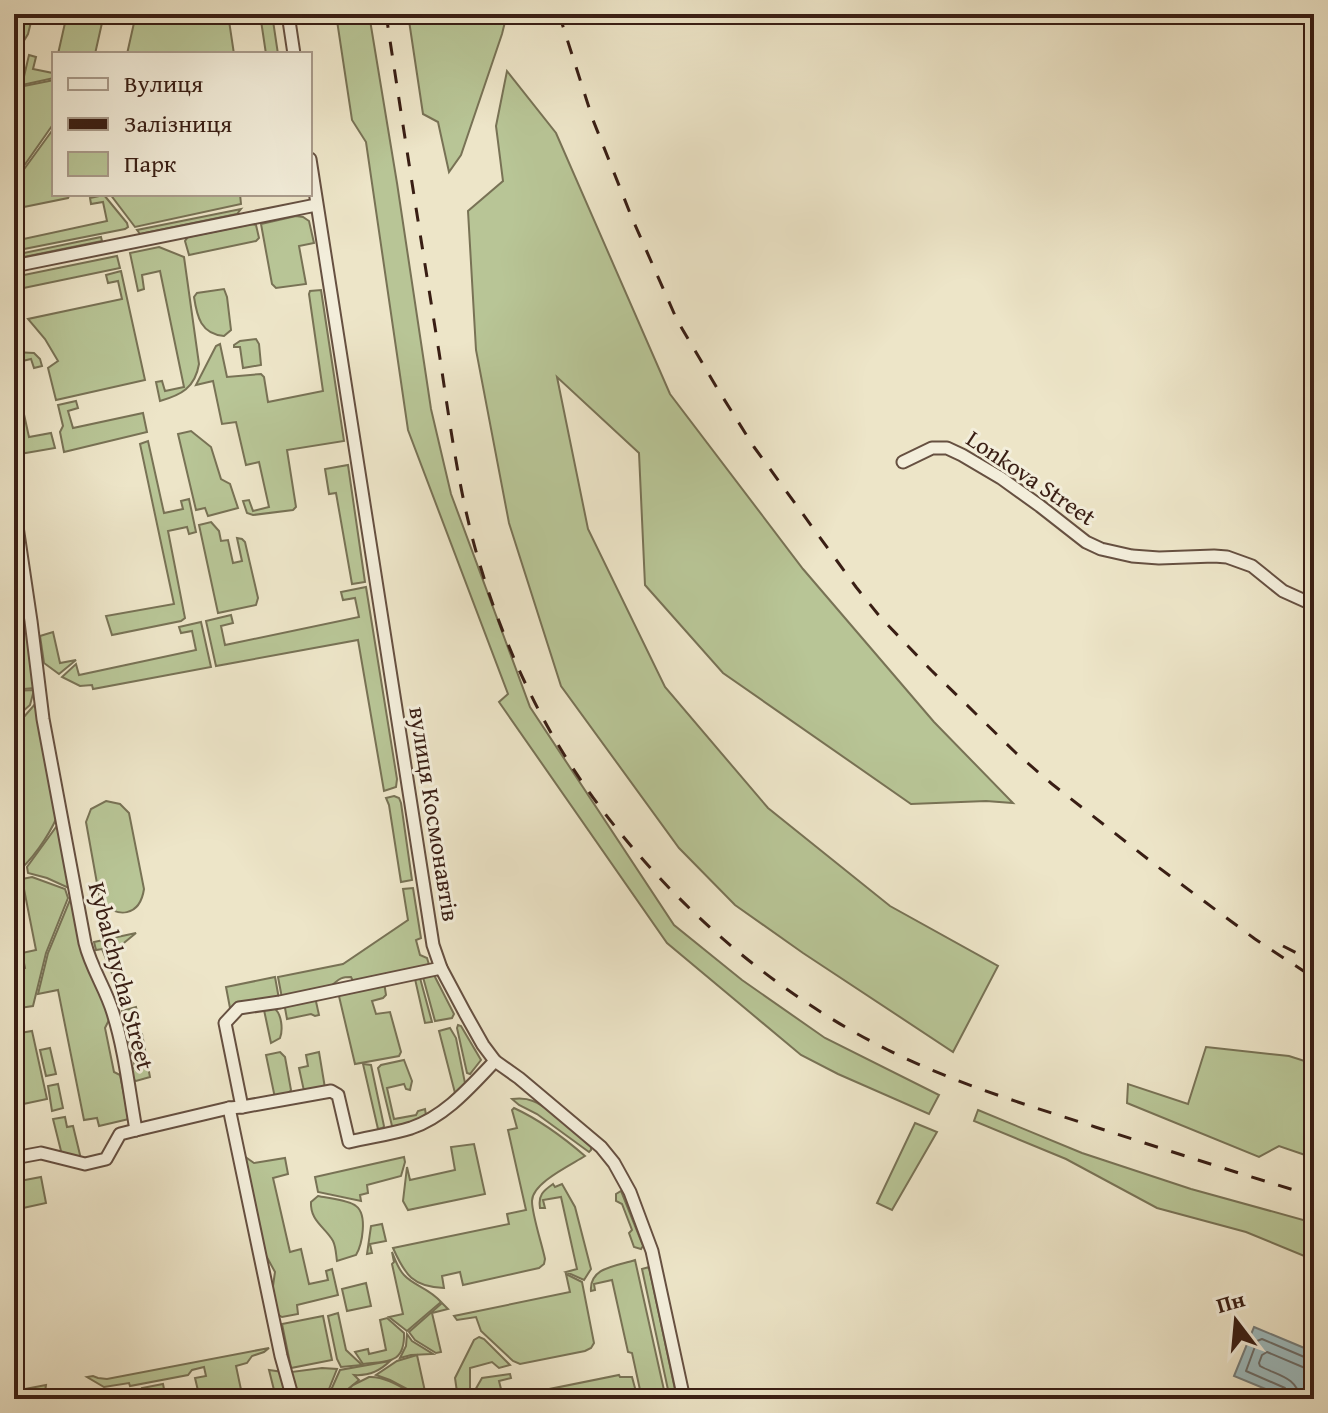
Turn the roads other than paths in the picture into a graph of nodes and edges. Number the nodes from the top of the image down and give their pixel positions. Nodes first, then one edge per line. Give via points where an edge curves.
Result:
1 (288, 14) edge
2 (294, 52) edge
3 (312, 174) edge
4 (316, 205) junction
5 (14, 266) edge
6 (903, 462) dead end
7 (14, 506) edge
8 (1314, 605) edge
9 (441, 968) junction
10 (495, 1061) junction
11 (242, 1107) junction
12 (229, 1108) junction
13 (136, 1130) junction
14 (14, 1158) edge
15 (293, 1399) edge
16 (684, 1399) edge

1 - 2 street
3 - 4 street, вулиця Космонавтів
4 - 5 street
4 - 9 street, вулиця Космонавтів via 422,882
6 - 8 street, Lonkova Street via 932,448 947,448 1001,478 1101,549 1159,558 1227,557 1252,566 1283,591
7 - 13 street, Kybalchycha Street via 43,719 83,931 115,1021
9 - 10 street, вулиця Космонавтів
9 - 11 street via 239,1008 225,1023
10 - 11 street via 455,1102 431,1118 349,1142 335,1092
10 - 16 street, вулиця Космонавтів via 581,1128 614,1163 652,1251
11 - 12 street
12 - 13 street
12 - 15 street
13 - 14 street via 120,1134 106,1159 85,1164 41,1153

